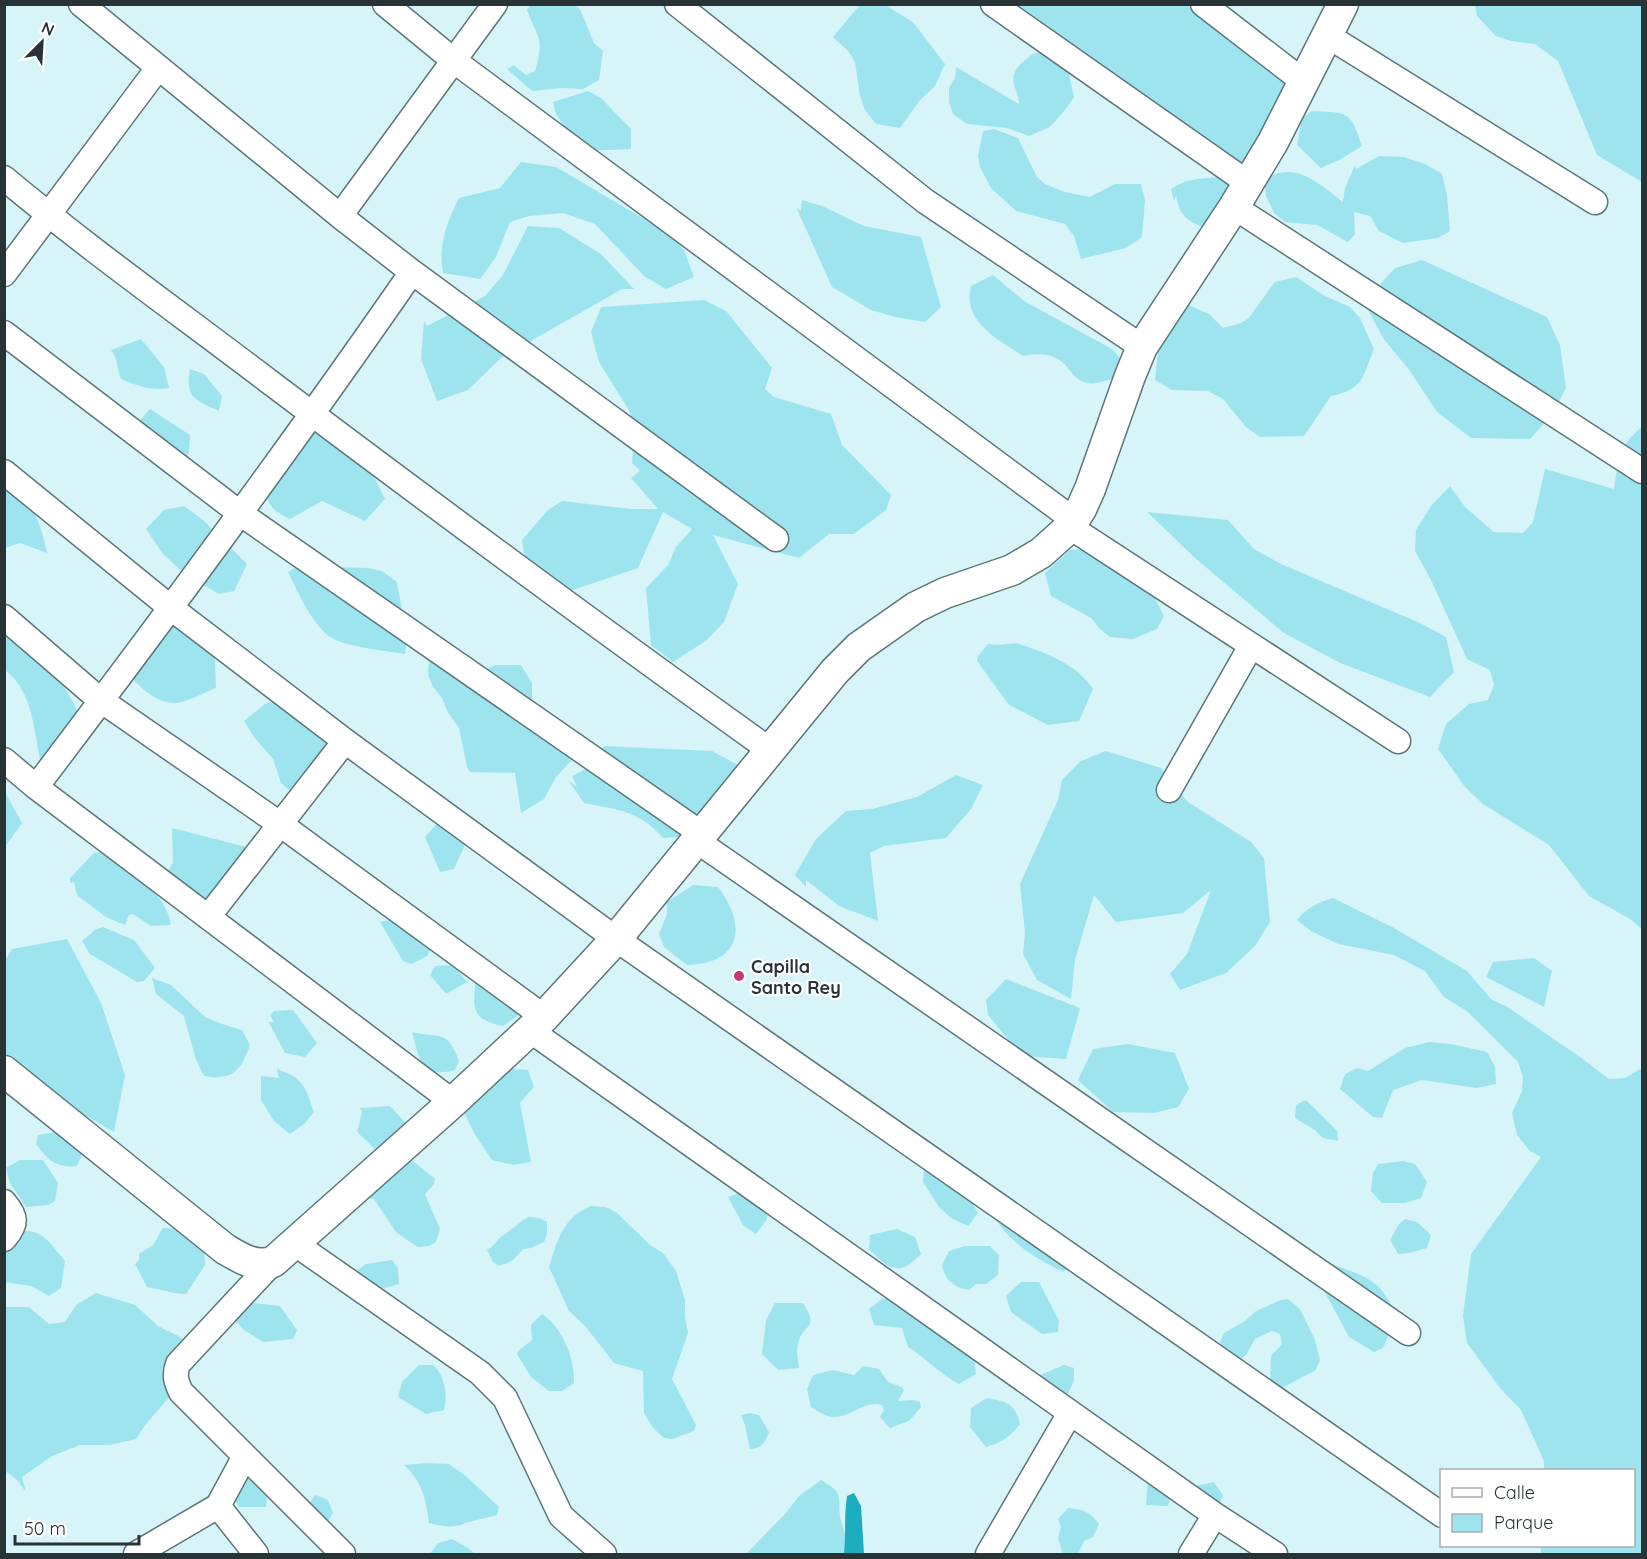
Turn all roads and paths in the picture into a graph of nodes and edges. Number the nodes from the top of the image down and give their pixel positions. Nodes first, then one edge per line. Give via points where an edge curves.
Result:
1 (81, 4) edge
2 (385, 4) edge
3 (495, 4) edge
4 (676, 4) edge
5 (993, 4) edge
6 (1203, 4) edge
7 (1343, 4) edge
8 (1328, 36) junction
9 (453, 60) junction
10 (158, 68) junction
11 (1304, 82) junction
12 (4, 178) edge
13 (1241, 195) junction
14 (1595, 202) dead end
15 (47, 214) junction
16 (340, 216) junction
17 (412, 272) junction
18 (4, 274) edge
19 (4, 333) edge
20 (1142, 347) junction
21 (313, 415) junction
22 (1642, 471) edge
23 (4, 472) edge
24 (241, 514) junction
25 (1073, 524) junction
26 (776, 539) dead end
27 (171, 608) junction
28 (4, 617) edge
29 (1251, 646) junction
30 (102, 700) junction
31 (345, 741) junction
32 (1398, 741) dead end
33 (770, 750) junction
34 (4, 760) edge
35 (36, 787) junction
36 (1169, 790) dead end
37 (280, 824) junction
38 (699, 837) junction
39 (208, 917) junction
40 (616, 939) junction
41 (537, 1024) junction
42 (4, 1071) edge
43 (453, 1102) junction
44 (4, 1202) edge
45 (4, 1239) edge
46 (284, 1253) junction
47 (1408, 1333) dead end
48 (1070, 1413) junction
49 (245, 1456) junction
50 (218, 1506) junction
51 (1440, 1514) edge
52 (1215, 1515) junction
53 (136, 1554) edge
54 (256, 1554) edge
55 (344, 1554) edge
56 (604, 1554) edge
57 (988, 1554) edge
58 (1191, 1554) edge
59 (1275, 1554) edge

1 - 10 street
2 - 9 street
3 - 9 street
4 - 20 street via 925,201
5 - 13 street
6 - 11 street
7 - 8 main road
8 - 11 main road
8 - 14 street
9 - 16 street
9 - 25 street
10 - 15 street
10 - 16 street
11 - 13 main road
12 - 15 street
13 - 20 main road
13 - 22 street
15 - 18 street
15 - 21 street
16 - 17 street
17 - 21 street
17 - 26 street
19 - 24 street
20 - 25 main road via 1090,489
21 - 24 street
21 - 33 street
23 - 27 street
24 - 27 street
24 - 38 street
25 - 29 street
25 - 33 main road via 1041,553 1012,570 916,607 859,647
27 - 30 street
27 - 31 street
28 - 30 street
29 - 32 street
29 - 36 street
30 - 35 street
30 - 37 street
31 - 37 street
31 - 40 street
33 - 38 main road
34 - 35 street
35 - 39 street
37 - 39 street
37 - 41 street
38 - 40 main road
38 - 47 street
39 - 43 street
40 - 41 main road
40 - 51 street
41 - 43 main road
41 - 48 street
42 - 46 main road via 225,1249 252,1264 262,1265
43 - 46 main road
44 - 45 street via 12,1210 14,1221
46 - 49 street via 178,1364 174,1373 181,1392
46 - 56 street via 480,1373 505,1398 561,1516
48 - 52 street
48 - 57 street
49 - 50 street
49 - 55 street
50 - 53 street
50 - 54 street
52 - 58 street
52 - 59 street

